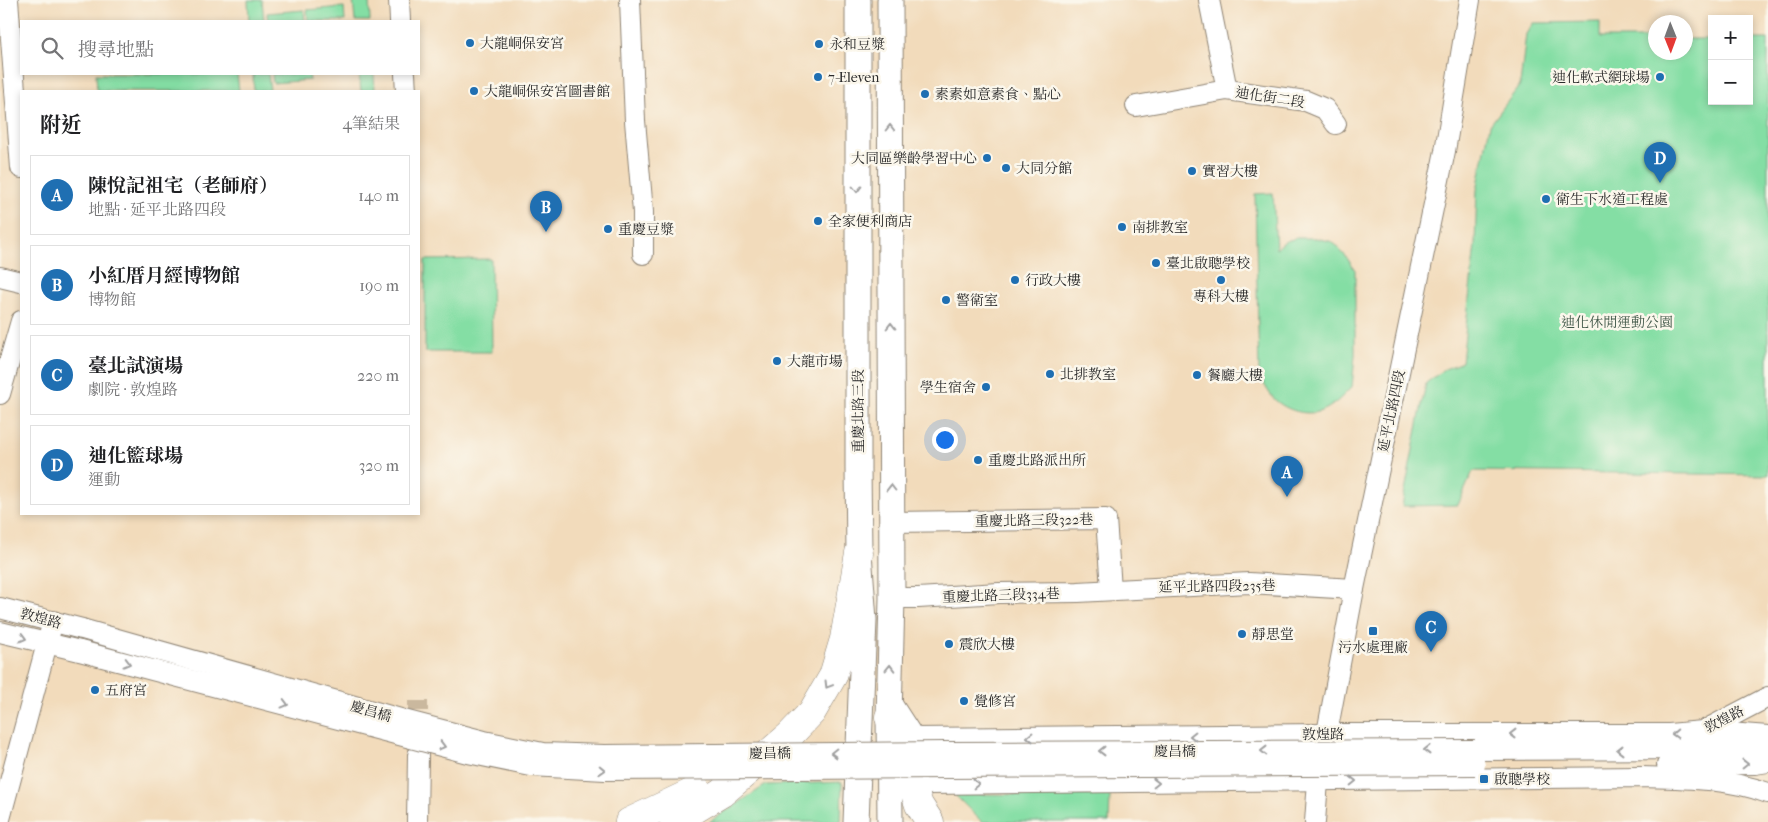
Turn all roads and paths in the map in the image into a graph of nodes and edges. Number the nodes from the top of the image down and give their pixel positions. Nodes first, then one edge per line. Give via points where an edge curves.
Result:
1 (8, 0) edge
2 (399, 0) edge
3 (630, 0) edge
4 (858, 0) edge
5 (890, 0) edge
6 (1209, 0) edge
7 (1470, 0) edge
8 (400, 20) edge
9 (6, 40) edge
10 (405, 75) edge
11 (406, 90) edge
12 (1227, 90) junction
13 (1136, 106) dead end
14 (1336, 124) dead end
15 (9, 139) edge
16 (20, 166) edge
17 (643, 254) dead end
18 (0, 276) edge
19 (20, 282) edge
20 (20, 324) edge
21 (0, 394) edge
22 (891, 522) junction
23 (859, 553) junction
24 (1111, 589) junction
25 (1354, 589) junction
26 (892, 598) junction
27 (0, 608) edge
28 (53, 621) junction
29 (82, 629) joint
30 (0, 632) edge
31 (46, 644) junction
32 (80, 651) joint
33 (1768, 697) edge
34 (889, 708) junction
35 (1704, 732) junction
36 (1328, 734) junction
37 (1768, 736) edge
38 (1768, 745) edge
39 (418, 755) tunnel mouth
40 (1475, 758) junction
41 (1768, 762) edge
42 (754, 765) junction
43 (1691, 779) junction
44 (1768, 780) edge
45 (1318, 781) junction
46 (927, 784) dead end
47 (1768, 793) edge
48 (0, 819) edge
49 (417, 822) edge
50 (628, 822) edge
51 (674, 822) edge
52 (856, 822) edge
53 (890, 822) edge
54 (930, 822) edge
55 (1316, 822) edge

1 - 9 street
2 - 8 street
3 - 17 street
4 -> 23 main road, 重慶北路三段
22 -> 5 main road
6 - 12 street, 迪化街二段
7 - 25 street, 延平北路四段 via 1445,151
9 - 15 street
10 - 11 street
12 - 13 street
12 - 14 street, 迪化街二段 via 1306,101 1325,109
15 - 16 street
18 - 19 street
20 - 21 street
22 - 24 street, 重慶北路三段322巷 via 1106,519
22 - 26 main road
23 -> 42 highway via 844,639 833,676 812,712
23 - 52 main road, 重慶北路三段 via 864,620
24 - 25 street, 延平北路四段235巷 via 1249,583
24 - 26 street, 重慶北路三段334巷
25 - 36 street, 延平北路四段
34 -> 26 main road
27 - 28 street, 敦煌路
28 - 29 street, 敦煌路
28 - 31 street
40 -> 29 street, 慶昌橋, bridge via 945,752 543,753 408,721
30 -> 31 street, 敦煌路
31 - 32 street, 敦煌路
31 - 48 street
32 -> 40 street, 慶昌橋, bridge via 468,753 531,766 604,770
33 - 35 street, 敦煌路
36 -> 34 street, 敦煌路 via 914,738
34 - 53 main road
34 - 54 highway via 920,805
35 -> 36 street, 敦煌路
35 - 37 street
36 - 45 street, 延平北路四段
38 -> 40 street
39 - 49 street
40 -> 41 street via 1722,765
42 - 50 highway
42 - 51 highway via 722,793
43 - 44 street
45 -> 43 street
43 - 47 street via 1733,782
46 -> 45 street
45 - 55 street, 延平北路四段

